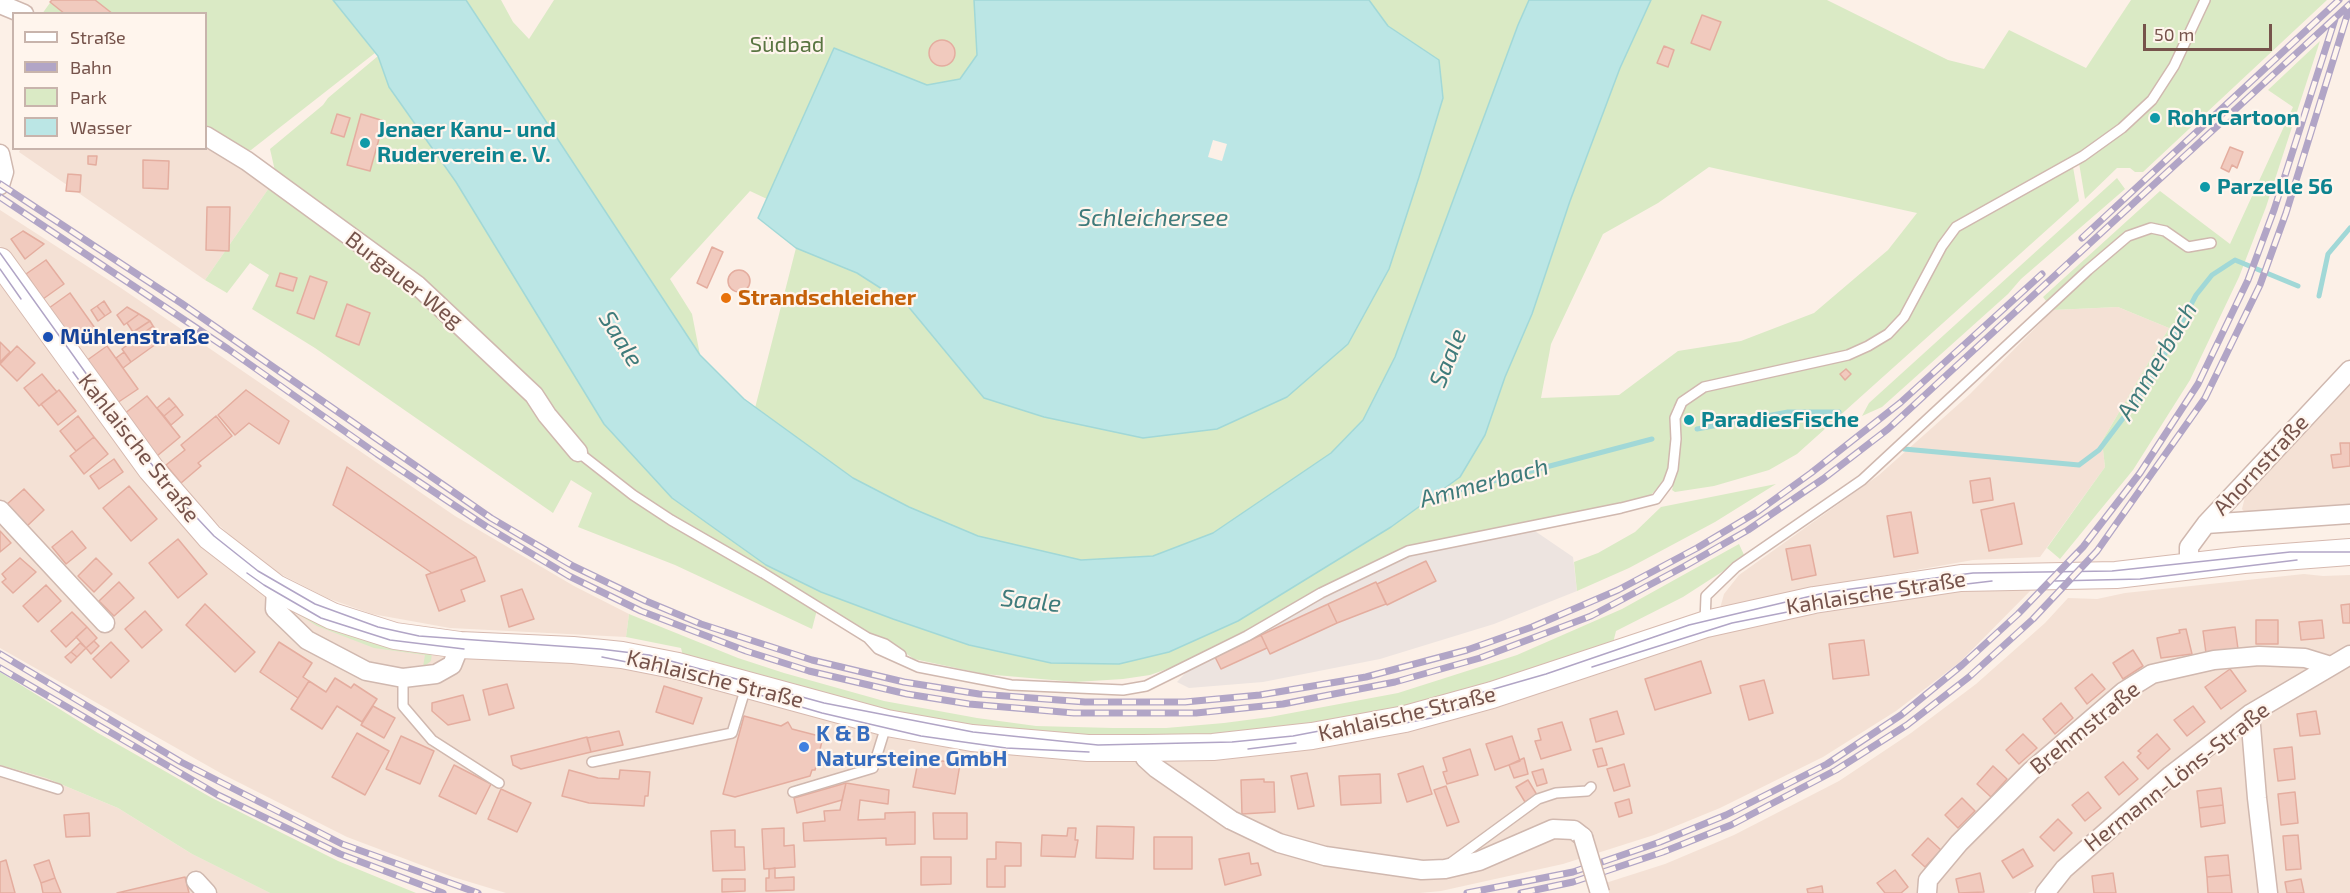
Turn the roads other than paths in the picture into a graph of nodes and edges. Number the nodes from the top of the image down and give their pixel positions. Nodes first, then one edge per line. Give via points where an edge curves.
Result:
1 (2205, 0) edge
2 (0, 4) edge
3 (19, 12) edge
4 (207, 137) edge
5 (0, 154) edge
6 (0, 185) edge
7 (2211, 243) dead end
8 (0, 261) edge
9 (2350, 370) edge
10 (578, 452) joint
11 (0, 510) edge
12 (2350, 513) edge
13 (2206, 524) junction
14 (2349, 552) edge
15 (2189, 568) junction
16 (276, 588) junction
17 (105, 623) dead end
18 (1706, 624) junction
19 (460, 645) junction
20 (2350, 655) edge
21 (2331, 666) junction
22 (403, 678) junction
23 (747, 685) junction
24 (2250, 714) junction
25 (887, 723) junction
26 (1143, 748) junction
27 (592, 762) dead end
28 (0, 771) edge
29 (499, 783) dead end
30 (1591, 787) dead end
31 (58, 789) dead end
32 (794, 792) dead end
33 (1445, 869) junction
34 (1600, 893) edge
35 (1927, 893) edge
36 (2045, 893) edge
37 (2268, 893) edge

1 - 10 lane via 2170,72 2151,100 2091,151 1956,227 1904,316 1888,334 1848,355 1704,387 1682,402 1674,418 1673,469 1656,499 1408,551 1146,686 1122,690 1011,685 918,667 671,520
2 - 3 street
4 - 10 street, Burgauer Weg via 247,161 417,285 534,395
5 - 6 street via 4,172
7 - 18 lane via 2188,247 2165,231 2151,228 2128,236 1862,480 1736,567 1706,596
8 - 16 main road, Kahlaische Straße via 151,469 210,537
9 - 13 street, Ahornstraße
11 - 17 street
12 - 13 street
13 - 15 street, Ahornstraße via 2189,547
14 - 15 main road, Kahlaische Straße
15 - 18 main road, Kahlaische Straße via 2116,575 1961,578 1814,600
16 - 19 main road, Kahlaische Straße via 332,616 394,636
16 - 22 street via 275,609 307,640 366,670
18 - 26 main road, Kahlaische Straße via 1492,695 1405,719 1312,736 1214,747
19 - 22 street via 452,664 436,674
19 - 23 main road, Kahlaische Straße via 622,655
20 - 21 street, Hermann-Löns-Straße
21 - 24 street, Hermann-Löns-Straße
21 - 35 street, Brehmstraße via 2305,658 2259,656 2214,660 2152,674 2123,692 2031,771 1959,843 1928,880
22 - 29 lane via 403,706 432,740
23 - 25 main road, Kahlaische Straße
23 - 27 lane via 732,733
24 - 36 street, Hermann-Löns-Straße via 2094,840
24 - 37 street
25 - 26 main road, Kahlaische Straße via 972,738 1088,748
25 - 32 lane via 873,768
26 - 33 street via 1145,758 1156,768 1222,814 1287,846 1343,860 1422,870
28 - 31 lane
30 - 33 lane via 1582,793 1556,793 1538,800
33 - 34 street, bridge via 1479,861 1553,829 1574,830 1583,837

